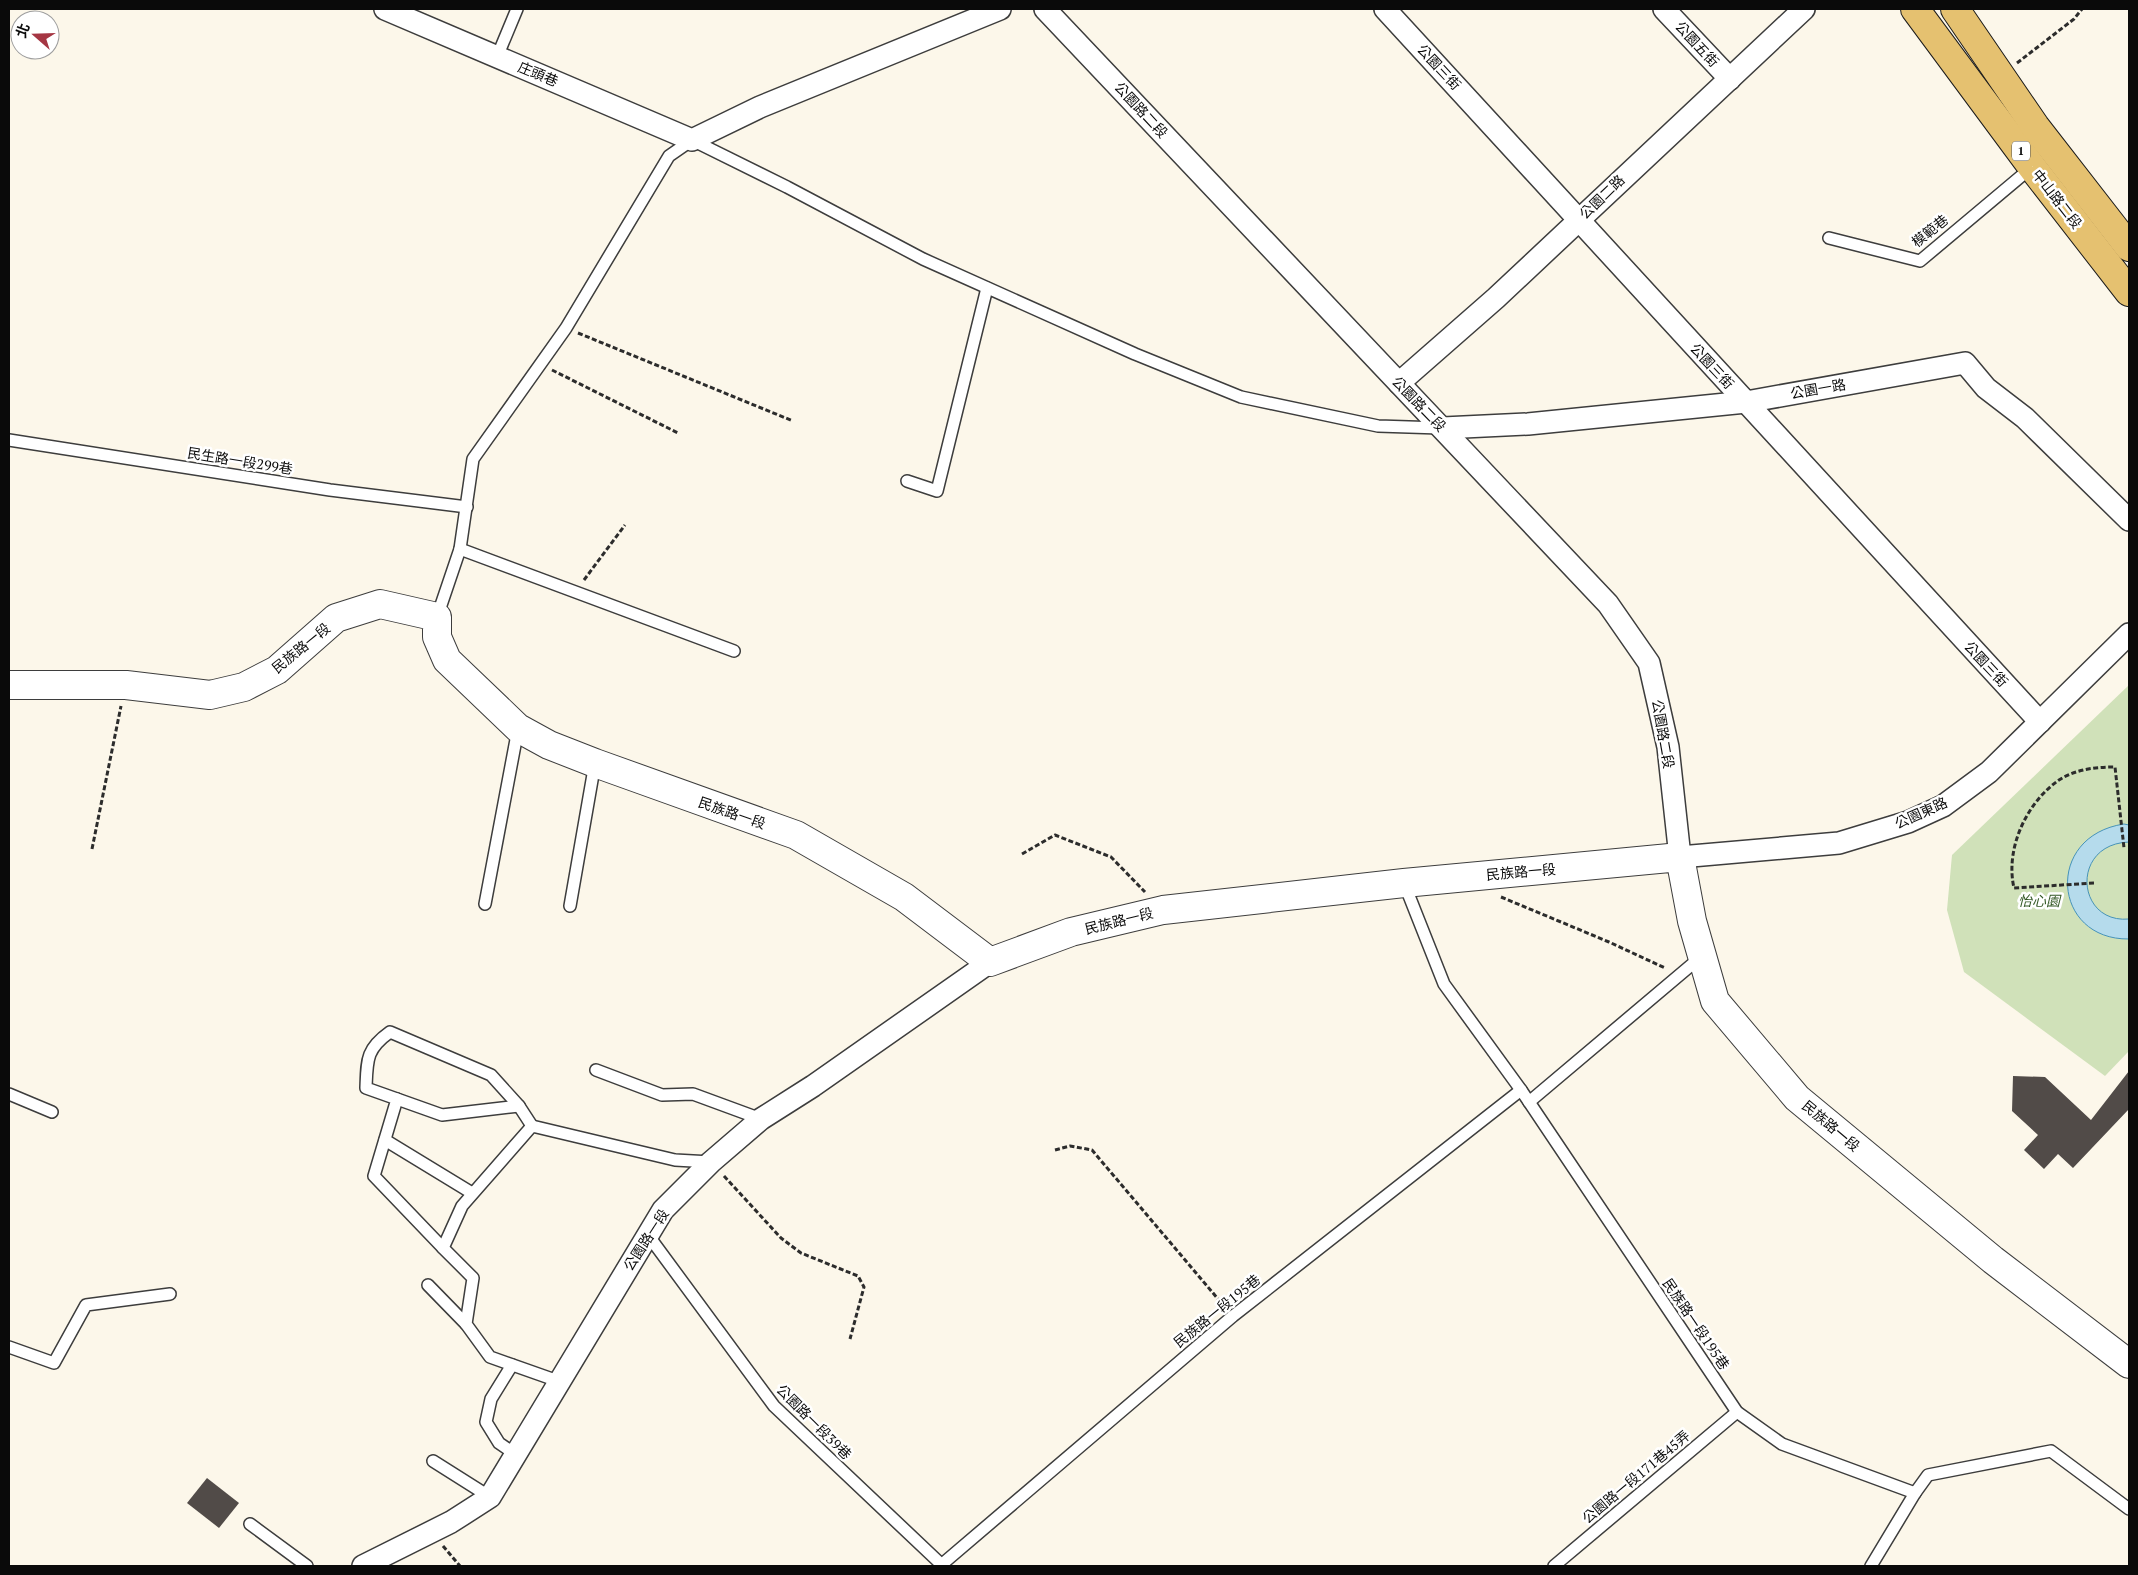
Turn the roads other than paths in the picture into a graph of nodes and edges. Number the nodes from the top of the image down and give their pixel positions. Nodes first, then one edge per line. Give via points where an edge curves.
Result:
1 (385, 9) edge
2 (517, 9) edge
3 (1000, 9) edge
4 (1046, 9) edge
5 (1385, 9) edge
6 (1664, 9) edge
7 (1804, 9) edge
8 (1915, 9) edge
9 (1955, 9) edge
10 (497, 56) junction
11 (1730, 79) junction
12 (692, 140) junction
13 (2032, 167) junction
14 (1578, 220) junction
15 (1829, 238) dead end
16 (2129, 247) edge
17 (988, 288) junction
18 (2129, 292) edge
19 (1399, 383) junction
20 (1746, 402) junction
21 (1443, 428) junction
22 (9, 440) edge
23 (907, 481) dead end
24 (467, 507) junction
25 (2129, 520) edge
26 (460, 549) junction
27 (437, 617) junction
28 (2129, 634) edge
29 (734, 652) dead end
30 (9, 685) edge
31 (2040, 722) junction
32 (518, 728) junction
33 (595, 763) junction
34 (1680, 857) junction
35 (1404, 883) junction
36 (485, 904) dead end
37 (570, 906) dead end
38 (1702, 956) junction
39 (990, 962) junction
40 (596, 1070) dead end
41 (1520, 1090) junction
42 (9, 1094) edge
43 (397, 1099) junction
44 (1528, 1102) junction
45 (519, 1106) junction
46 (52, 1112) dead end
47 (761, 1119) junction
48 (532, 1126) junction
49 (385, 1140) junction
50 (711, 1162) junction
51 (472, 1194) junction
52 (648, 1235) junction
53 (443, 1248) junction
54 (428, 1284) dead end
55 (170, 1294) dead end
56 (466, 1324) junction
57 (9, 1347) edge
58 (2129, 1364) edge
59 (512, 1365) junction
60 (558, 1381) junction
61 (1737, 1412) junction
62 (515, 1454) junction
63 (433, 1461) dead end
64 (1915, 1493) junction
65 (490, 1497) junction
66 (2129, 1509) edge
67 (250, 1524) dead end
68 (307, 1566) edge
69 (363, 1566) edge
70 (941, 1566) edge
71 (1554, 1566) edge
72 (1871, 1566) edge

1 - 10 street, 庄頭巷
2 - 10 lane
3 - 12 street via 760,106
4 - 19 street, 公園路二段
5 - 14 street, 公園三街
6 - 11 street, 公園五街
7 - 11 street, 公園二路
8 - 13 main road, 中山路二段 / 1
9 - 16 main road, 中山路二段 / 1 via 2035,126
10 - 12 street, 庄頭巷
11 - 14 street, 公園二路
12 - 17 lane via 923,259
12 - 24 lane via 669,156 566,328 472,459
13 - 15 lane, 模範巷 via 1920,261
13 - 18 main road, 中山路二段 / 1
14 - 19 street, 公園二路
14 - 20 street, 公園三街
17 - 21 lane via 1135,354 1242,397 1378,426
17 - 23 lane via 937,491
19 - 21 street, 公園路二段
20 - 21 street, 公園一路 via 1528,424
20 - 25 street, 公園一路 via 1965,364 1986,388 2025,418
20 - 31 street, 公園三街
21 - 34 street, 公園路二段 via 1608,604 1649,663 1668,747
22 - 24 lane, 民生路一段299巷
24 - 26 lane
26 - 27 lane
26 - 29 lane
27 - 30 street, 民族路一段 via 380,604 336,618 277,670 244,687 210,695 126,685
27 - 32 street, 民族路一段 via 437,637 447,660
28 - 31 street, 公園東路
31 - 34 street, 公園東路 via 1989,772 1943,806 1908,822 1839,843
32 - 33 street, 民族路一段 via 549,745
32 - 36 lane
33 - 37 lane
33 - 39 street, 民族路一段 via 796,835 904,897
34 - 35 street, 民族路一段
34 - 38 street, 民族路一段
35 - 39 street, 民族路一段 via 1163,910 1071,932
35 - 41 lane, 民族路一段195巷 via 1444,984
38 - 44 lane
38 - 58 street, 民族路一段 via 1714,1001 1797,1098 1993,1260
39 - 47 street, 公園路一段
40 - 47 lane via 662,1095 694,1094
41 - 44 lane, 民族路一段195巷
41 - 70 lane, 民族路一段195巷 via 1233,1316
42 - 46 lane
43 - 45 lane via 442,1115
43 - 45 lane via 366,1088 367,1060 375,1043 390,1032 491,1075
43 - 49 lane
44 - 61 lane, 民族路一段195巷
45 - 48 lane
47 - 50 street, 公園路一段
48 - 50 lane via 675,1160
48 - 51 lane
49 - 51 lane
49 - 53 lane via 374,1176
50 - 52 street, 公園路一段 via 663,1210
51 - 53 lane via 462,1206
52 - 60 street, 公園路一段
52 - 70 lane, 公園路一段39巷 via 774,1406
53 - 56 lane via 473,1278
54 - 56 lane
55 - 57 lane via 86,1305 54,1363
56 - 59 lane via 490,1357
59 - 60 lane
59 - 62 lane via 490,1399 486,1422 499,1443
60 - 62 street, 公園路一段
61 - 64 lane, 民族路一段195巷 via 1782,1444
61 - 71 lane, 公園路一段171巷45弄
62 - 65 street, 公園路一段
63 - 65 lane
64 - 66 lane via 1928,1475 2051,1451
64 - 72 lane
65 - 69 street, 公園路一段 via 431,1533
67 - 68 lane

